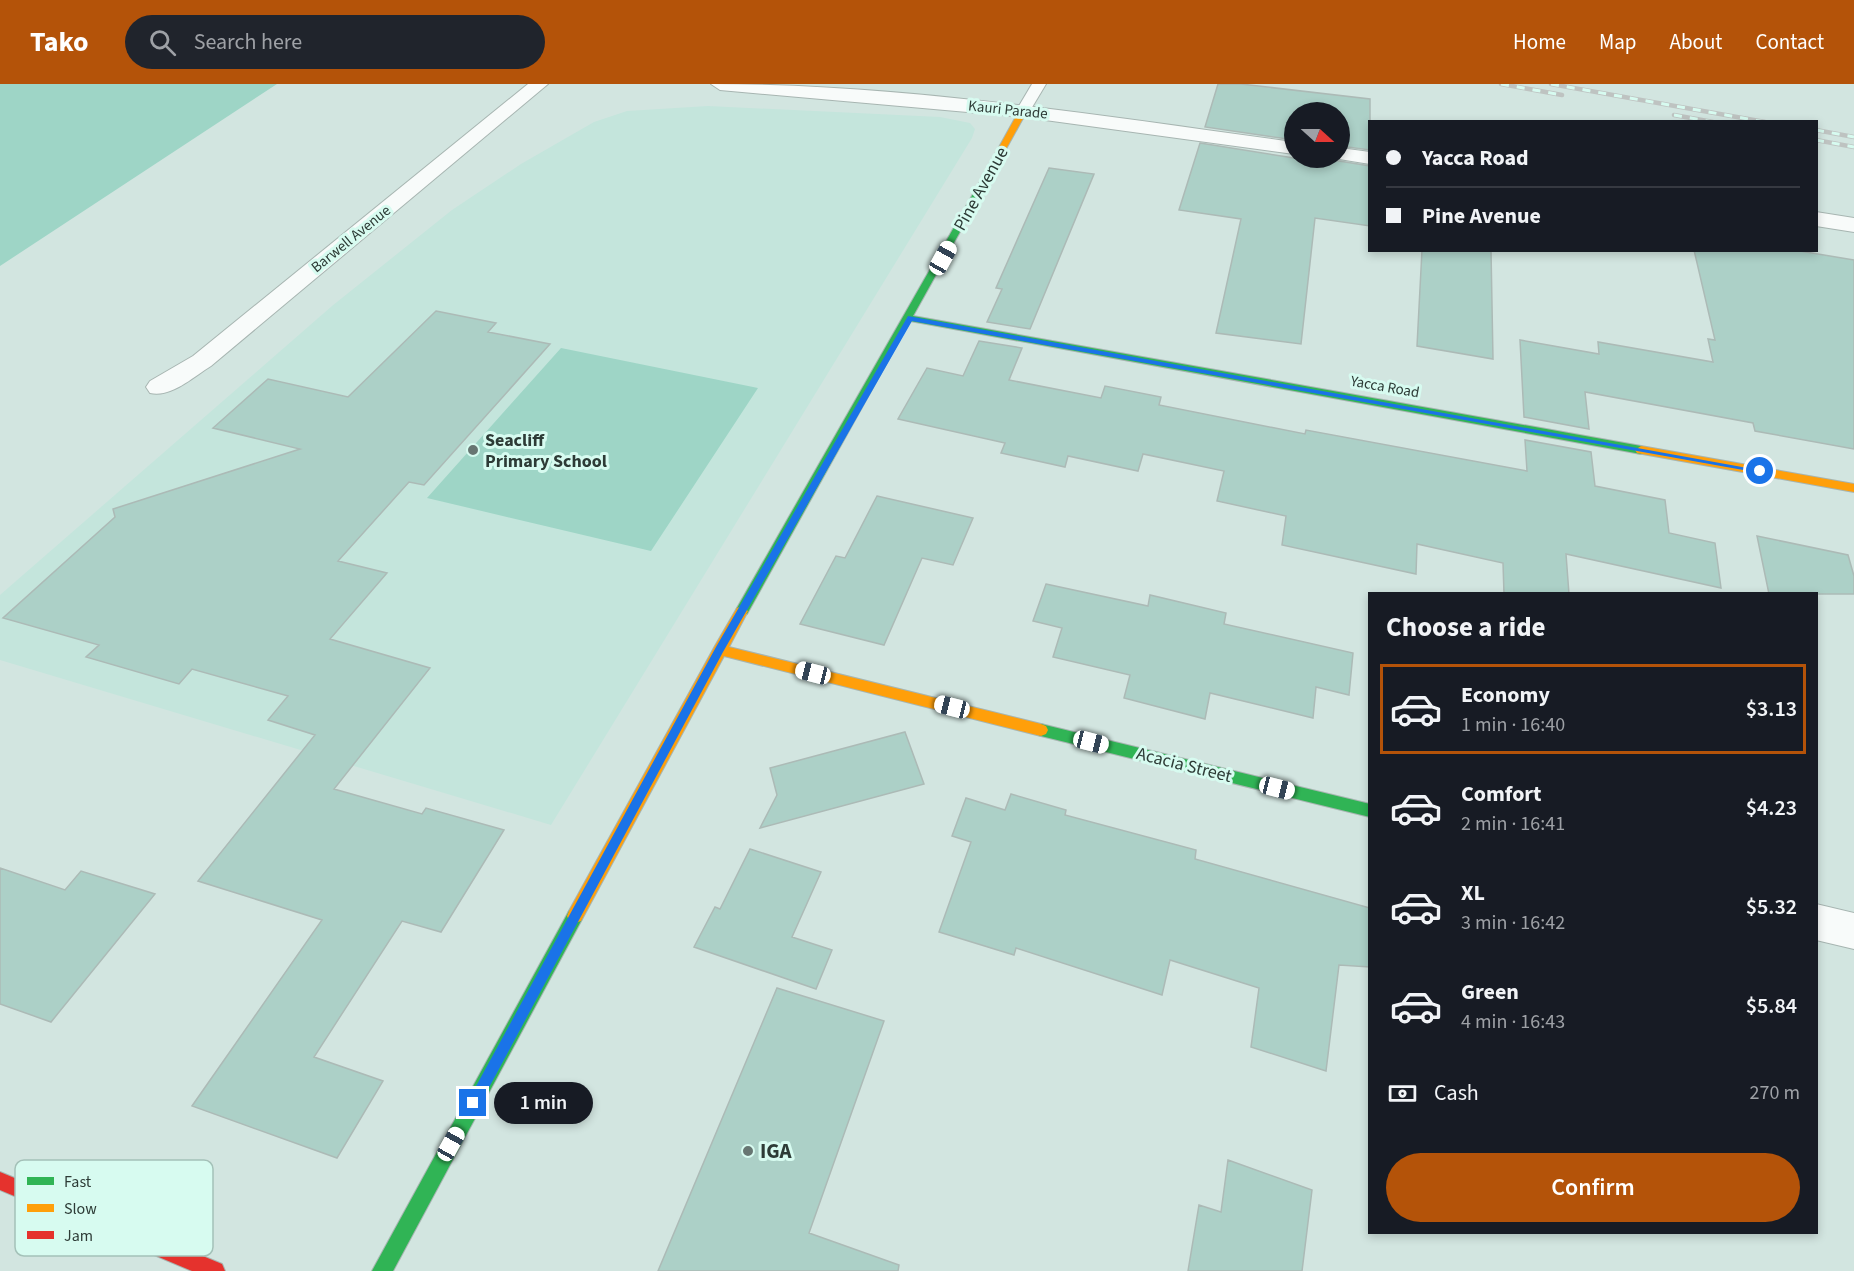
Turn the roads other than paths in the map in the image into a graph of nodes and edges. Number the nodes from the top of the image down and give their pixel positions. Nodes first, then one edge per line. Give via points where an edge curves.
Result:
1 (539, 84) edge
2 (720, 84) edge
3 (1039, 84) edge
4 (1023, 111) junction
5 (1284, 147) edge
6 (1350, 155) edge
7 (1368, 158) edge
8 (1818, 219) edge
9 (1854, 225) edge
10 (910, 318) junction
11 (159, 387) dead end
12 (1854, 488) edge
13 (720, 650) junction
14 (1368, 811) edge
15 (1818, 922) edge
16 (1854, 931) edge
17 (0, 1181) edge
18 (15, 1187) edge
19 (179, 1256) edge
20 (215, 1271) edge
21 (382, 1271) edge

1 - 11 street, Barwell Avenue via 202,361
2 - 4 street, Kauri Parade
3 - 4 lane, Pine Avenue
4 - 5 street, Kauri Parade
4 - 10 street, Pine Avenue
6 - 7 street
8 - 9 street
10 - 12 street, Yacca Road
10 - 13 street, Pine Avenue
13 - 14 street, Acacia Street
13 - 21 street, Pine Avenue
15 - 16 street
17 - 18 street
19 - 20 street

